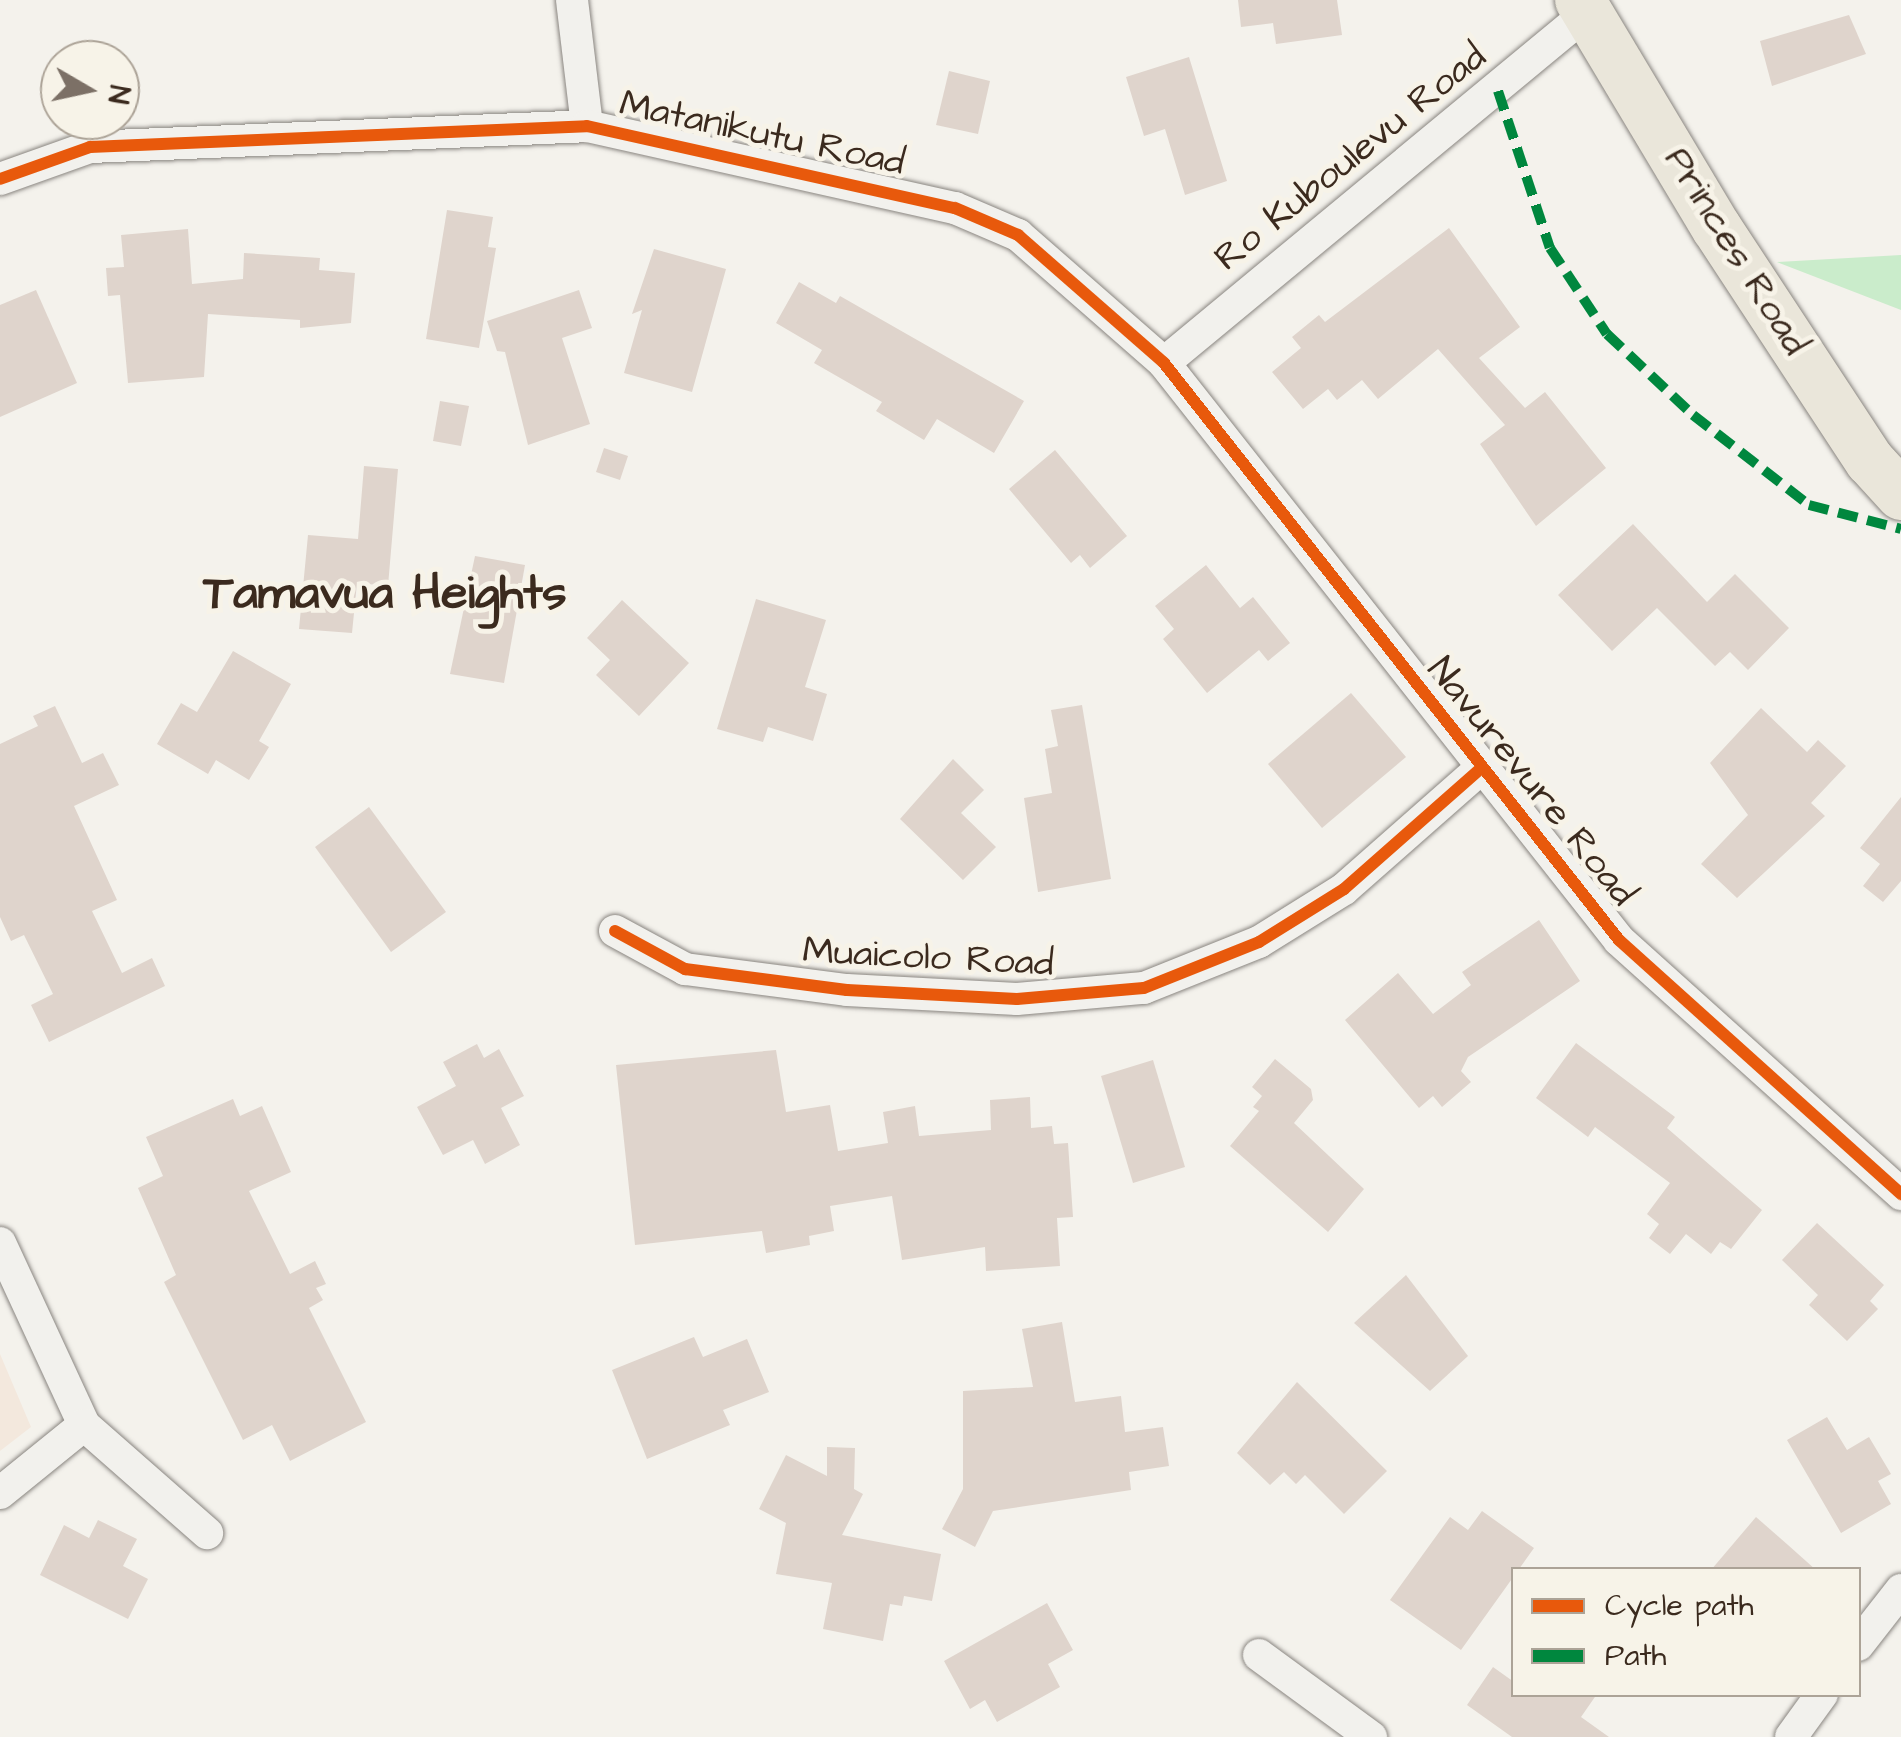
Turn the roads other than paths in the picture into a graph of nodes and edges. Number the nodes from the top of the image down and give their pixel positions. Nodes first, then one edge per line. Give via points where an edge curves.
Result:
1 (572, 0) edge
2 (1584, 6) edge
3 (587, 126) junction
4 (0, 180) edge
5 (1164, 363) junction
6 (1901, 495) edge
7 (1479, 770) junction
8 (615, 931) dead end
9 (1901, 1194) edge
10 (0, 1243) edge
11 (84, 1425) junction
12 (0, 1493) edge
13 (207, 1533) dead end
14 (1901, 1590) edge
15 (1861, 1641) edge
16 (1259, 1655) dead end
17 (1820, 1697) edge
18 (1371, 1737) edge
19 (1791, 1737) edge

1 - 3 street
2 - 5 street, Ro Kuboulevu Road
2 - 6 main road, Princes Road via 1716,227 1870,461
3 - 4 street, Matanikutu Road via 90,147
3 - 5 street, Matanikutu Road via 955,208 1018,236
5 - 7 street, Navurevure Road
7 - 8 street, Muaicolo Road via 1344,888 1258,942 1144,988 1016,999 848,990 685,969
7 - 9 street, Navurevure Road via 1619,940
10 - 11 street
11 - 12 street
11 - 13 street
14 - 15 street
16 - 18 street
17 - 19 street

